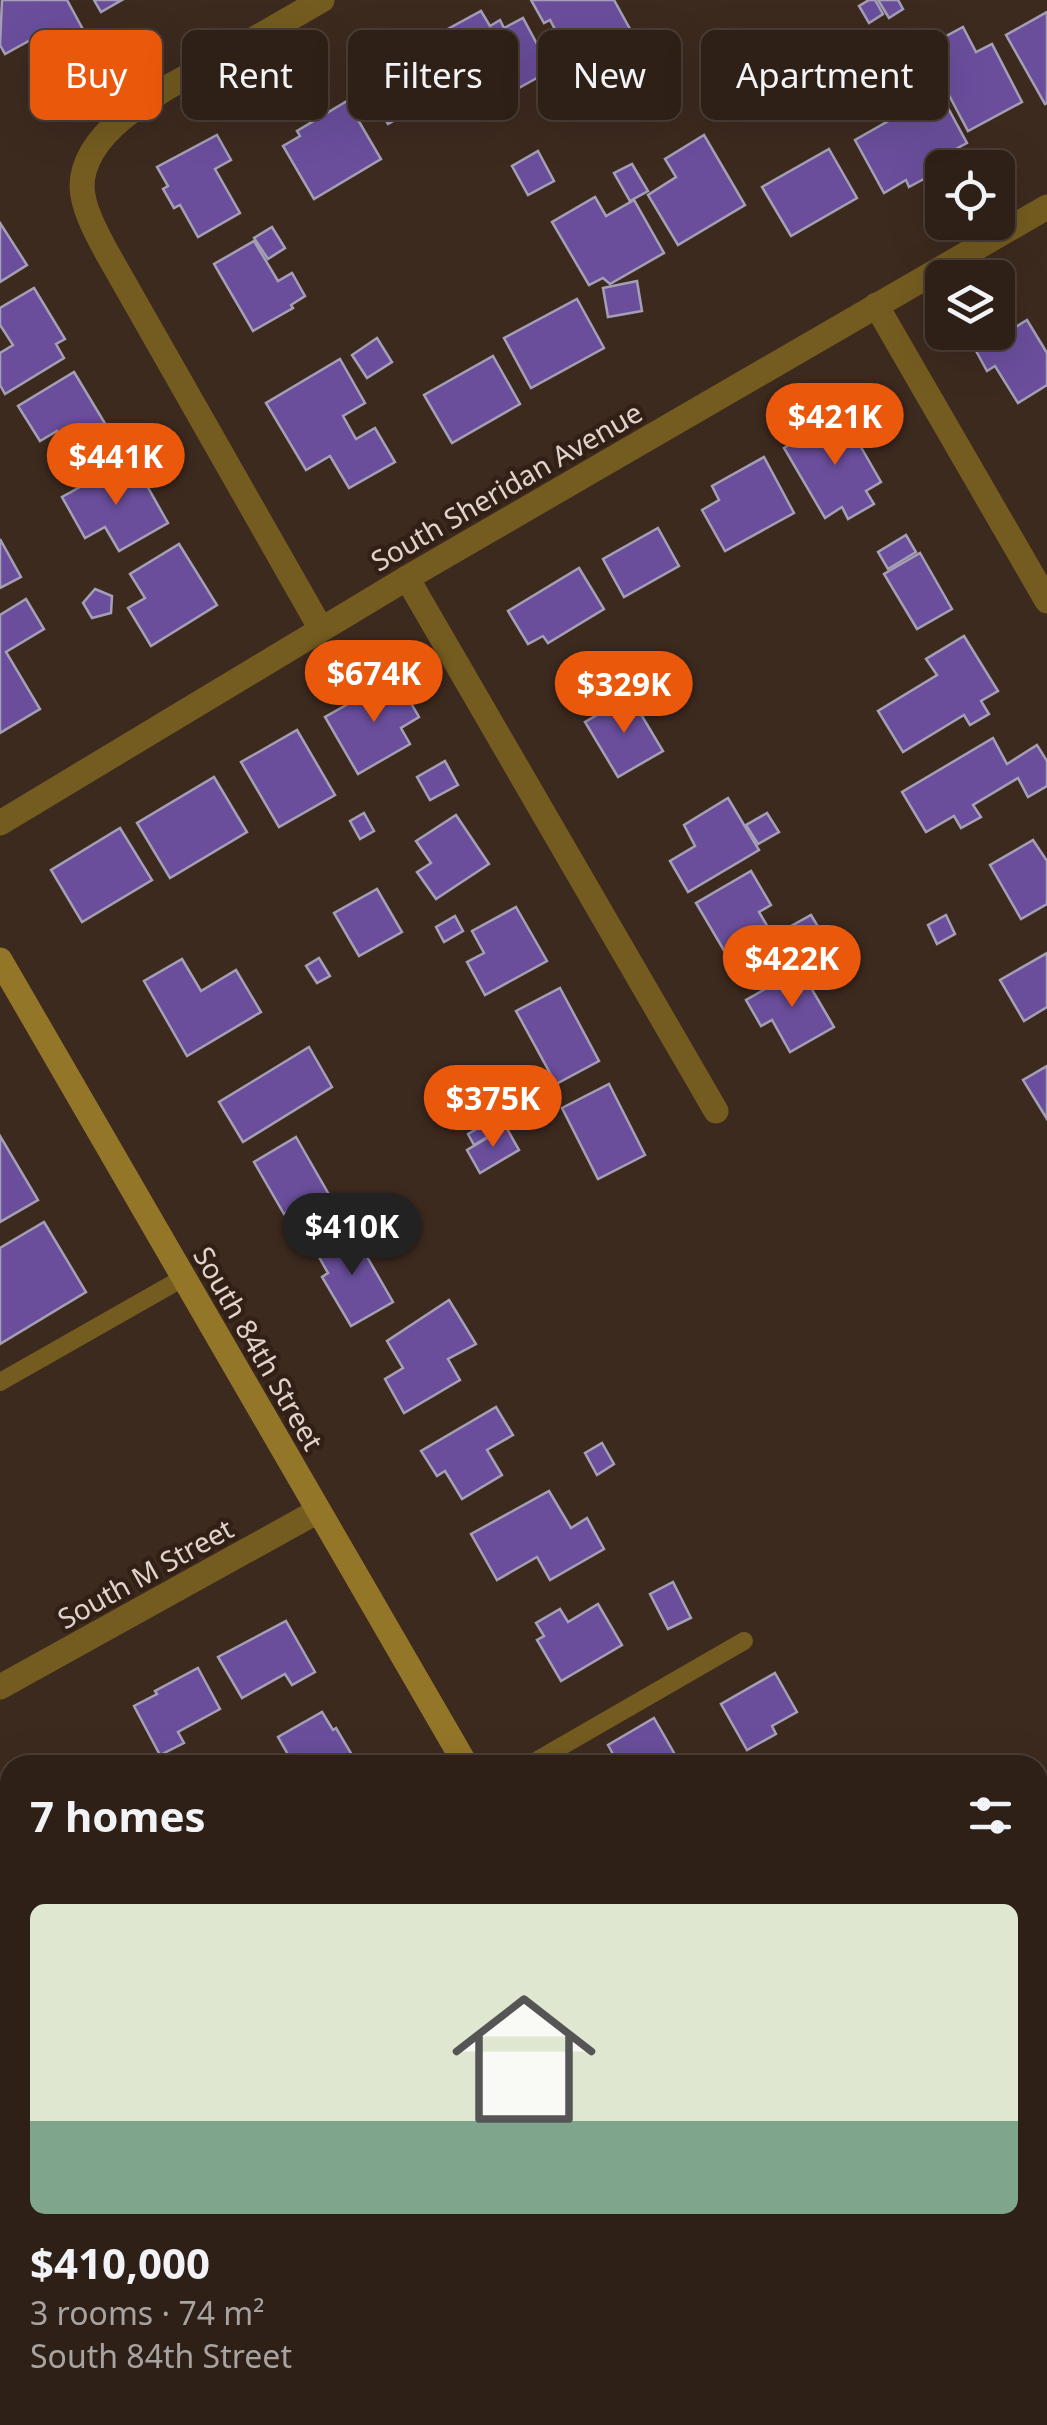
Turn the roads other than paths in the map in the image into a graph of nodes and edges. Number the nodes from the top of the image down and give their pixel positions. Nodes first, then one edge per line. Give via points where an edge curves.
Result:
1 (322, 0) edge
2 (1047, 207) edge
3 (876, 306) junction
4 (406, 578) junction
5 (1047, 601) edge
6 (322, 628) junction
7 (0, 822) edge
8 (0, 960) edge
9 (716, 1111) dead end
10 (184, 1278) junction
11 (0, 1382) edge
12 (318, 1511) junction
13 (744, 1641) dead end
14 (0, 1687) edge
15 (460, 1755) edge
16 (546, 1755) edge

1 - 6 street via 119,121 88,160 82,188 106,251
2 - 3 street, South Sheridan Avenue
3 - 4 street, South Sheridan Avenue
3 - 5 street
4 - 6 street, South Sheridan Avenue
4 - 9 street
6 - 7 street, South Sheridan Avenue
8 - 10 main road, South 84th Street
10 - 11 lane
10 - 12 main road, South 84th Street
12 - 14 street, South M Street
12 - 15 main road, South 84th Street
13 - 16 lane

